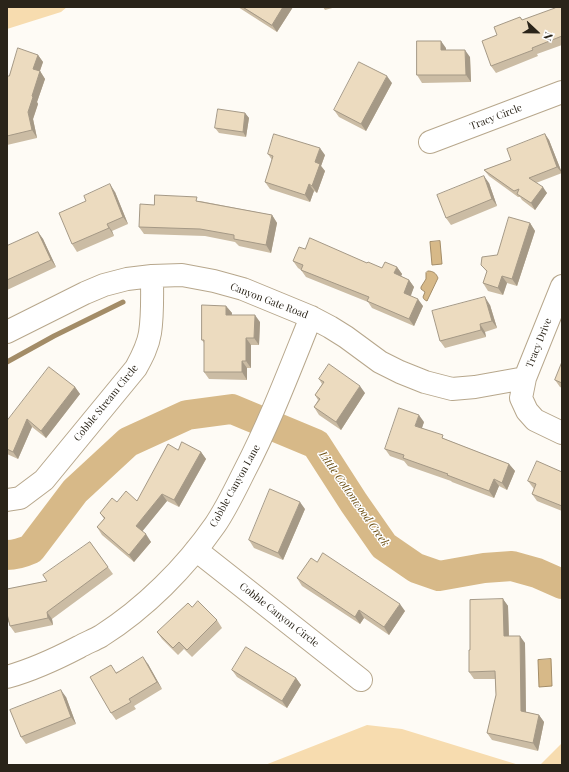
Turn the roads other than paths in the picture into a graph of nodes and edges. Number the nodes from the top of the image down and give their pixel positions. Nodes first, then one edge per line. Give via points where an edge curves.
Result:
1 (562, 92) edge
2 (430, 142) dead end
3 (152, 276) junction
4 (562, 286) edge
5 (311, 317) junction
6 (7, 332) edge
7 (525, 378) junction
8 (562, 433) edge
9 (7, 500) edge
10 (196, 550) junction
11 (7, 677) edge
12 (361, 680) dead end

1 - 2 street, Tracy Circle
3 - 5 street, Canyon Gate Road via 182,275 214,280
3 - 6 street, Canyon Gate Road via 127,279 85,293
3 - 9 street, Cobble Stream Circle via 150,334 136,368 44,480 20,498
4 - 7 street, Tracy Drive
5 - 7 street, Canyon Gate Road via 335,330 380,362 426,382 452,389
5 - 10 street, Cobble Canyon Lane via 256,449 215,524
7 - 8 street, Tracy Drive via 521,398 527,411 535,420
10 - 11 street, Cobble Canyon Lane via 162,587 129,616 100,636 59,658
10 - 12 street, Cobble Canyon Circle

